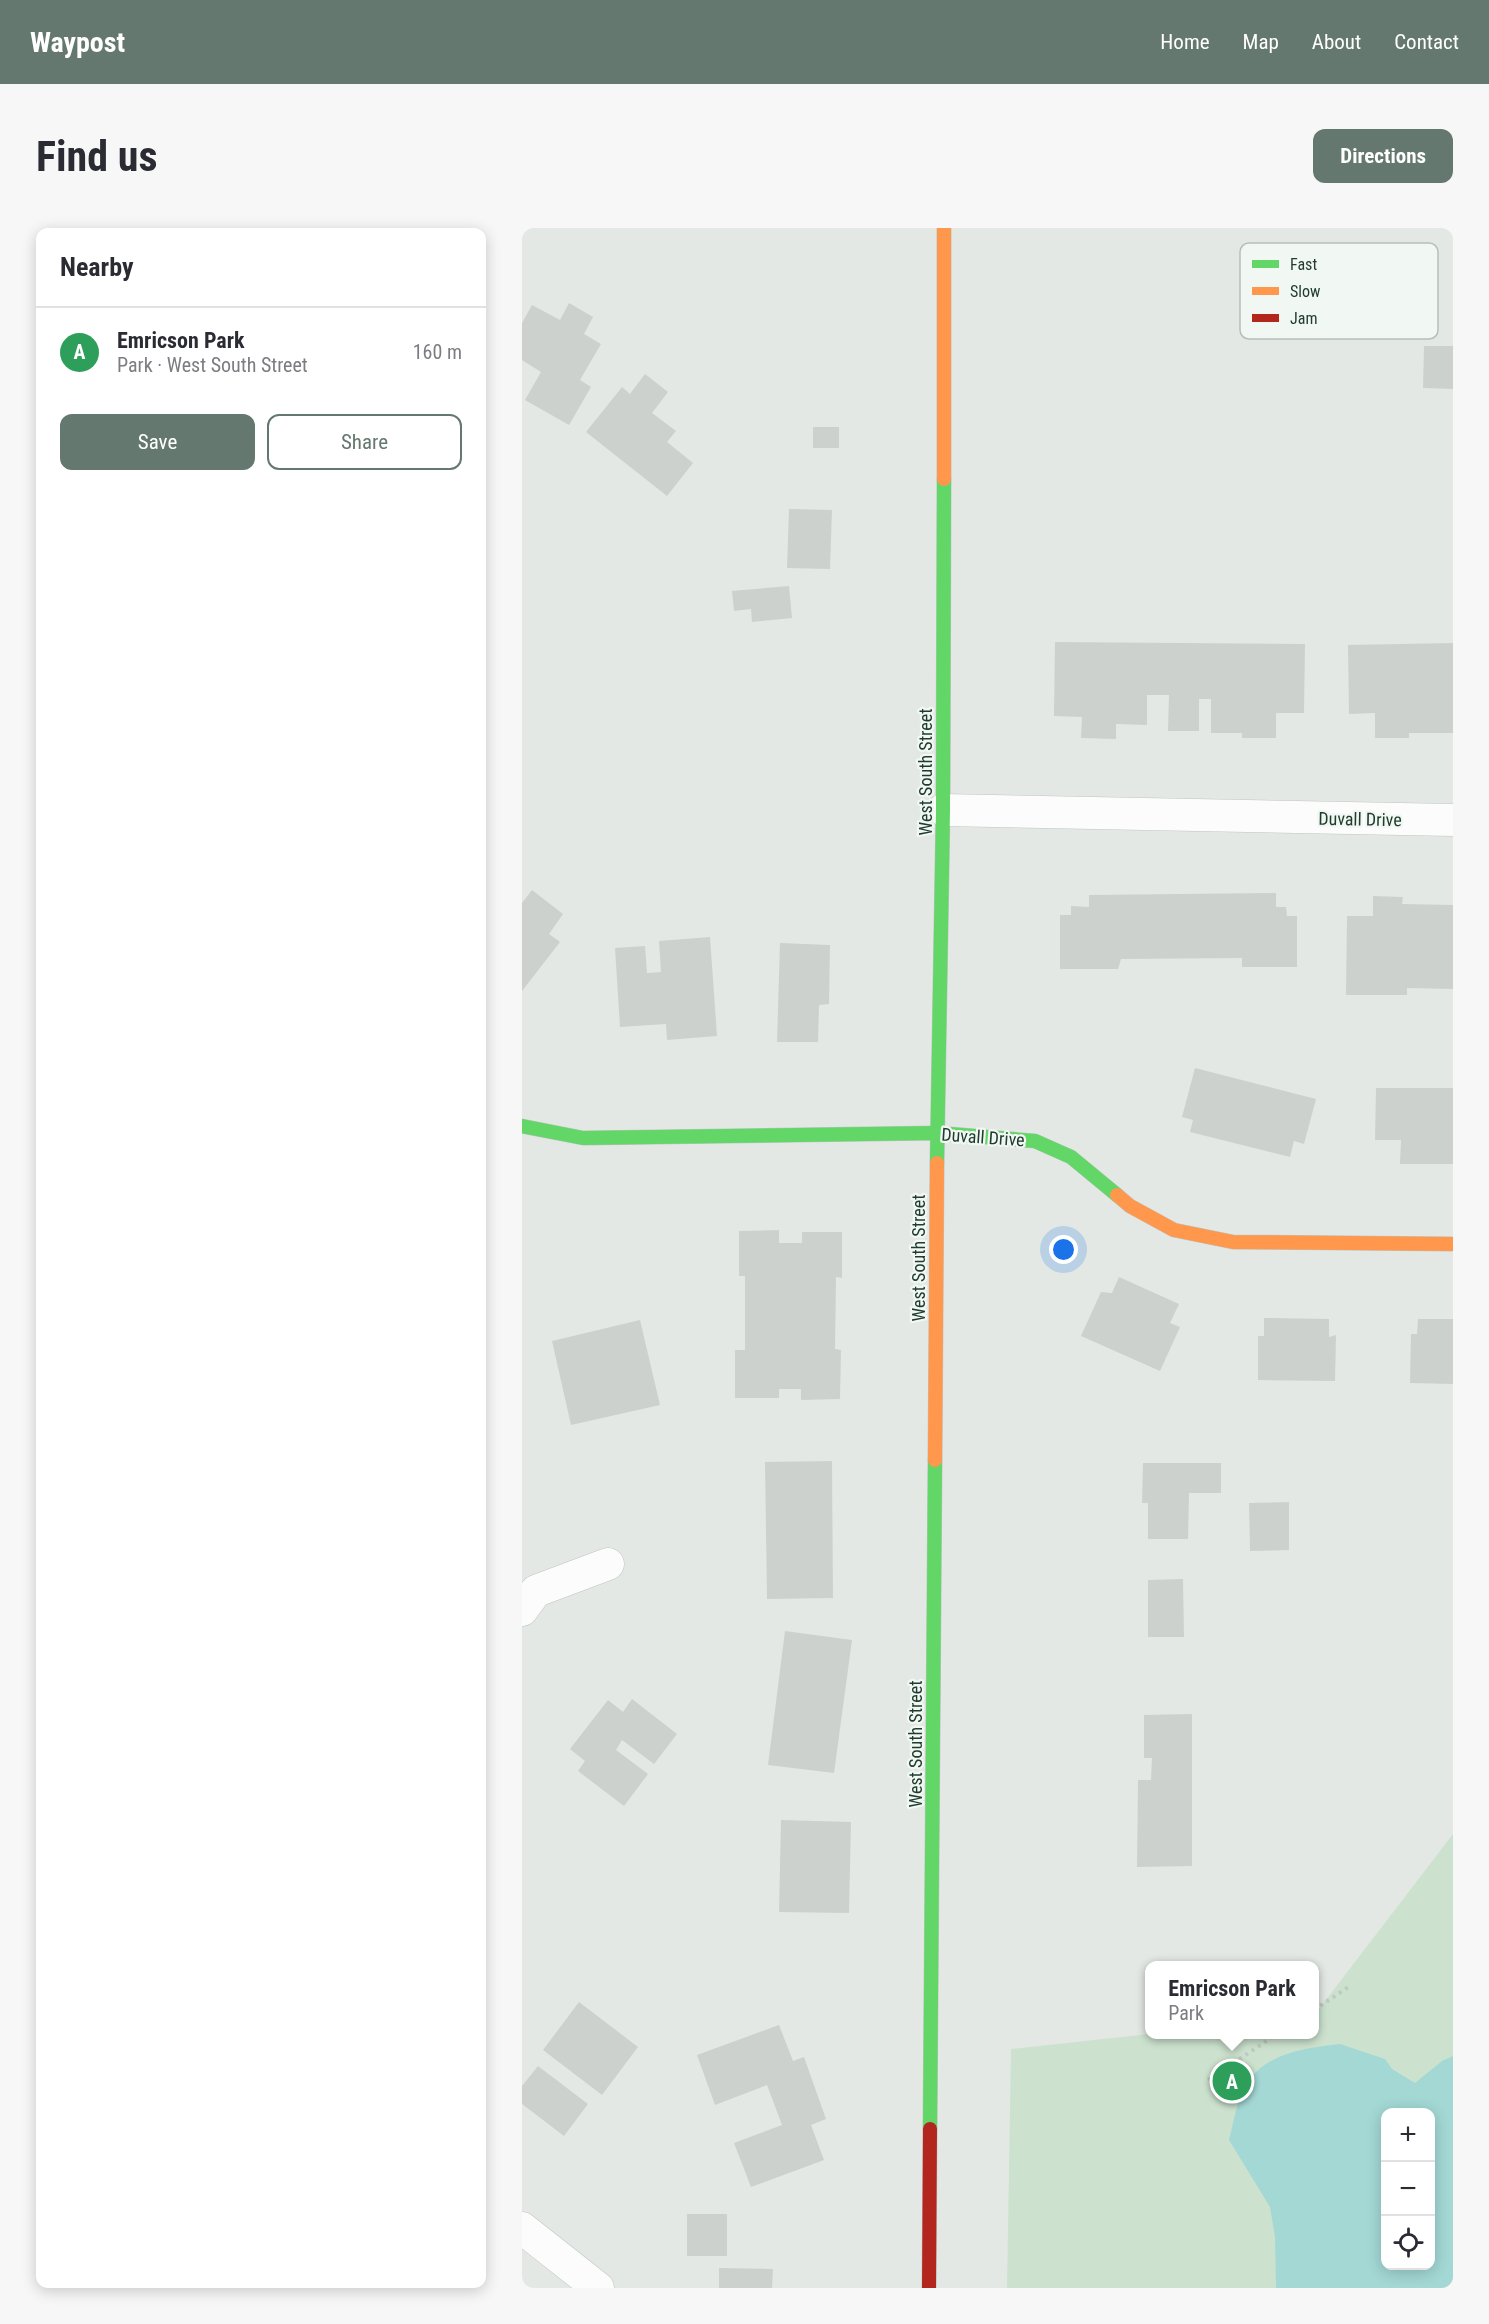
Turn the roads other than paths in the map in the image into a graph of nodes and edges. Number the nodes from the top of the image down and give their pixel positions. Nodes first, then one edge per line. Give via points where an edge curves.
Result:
1 (944, 228) edge
2 (943, 810) junction
3 (1453, 820) edge
4 (522, 1126) edge
5 (937, 1133) junction
6 (1453, 1244) edge
7 (608, 1564) dead end
8 (522, 1610) edge
9 (522, 2228) edge
10 (598, 2288) edge
11 (929, 2288) edge

1 - 2 street, West South Street
2 - 3 street, Duvall Drive
2 - 5 street, West South Street
4 - 5 street, Duvall Drive via 583,1138
5 - 6 street, Duvall Drive via 1035,1141 1071,1157 1130,1206 1174,1230 1233,1242
5 - 11 street, West South Street
7 - 8 street via 536,1591
9 - 10 street

